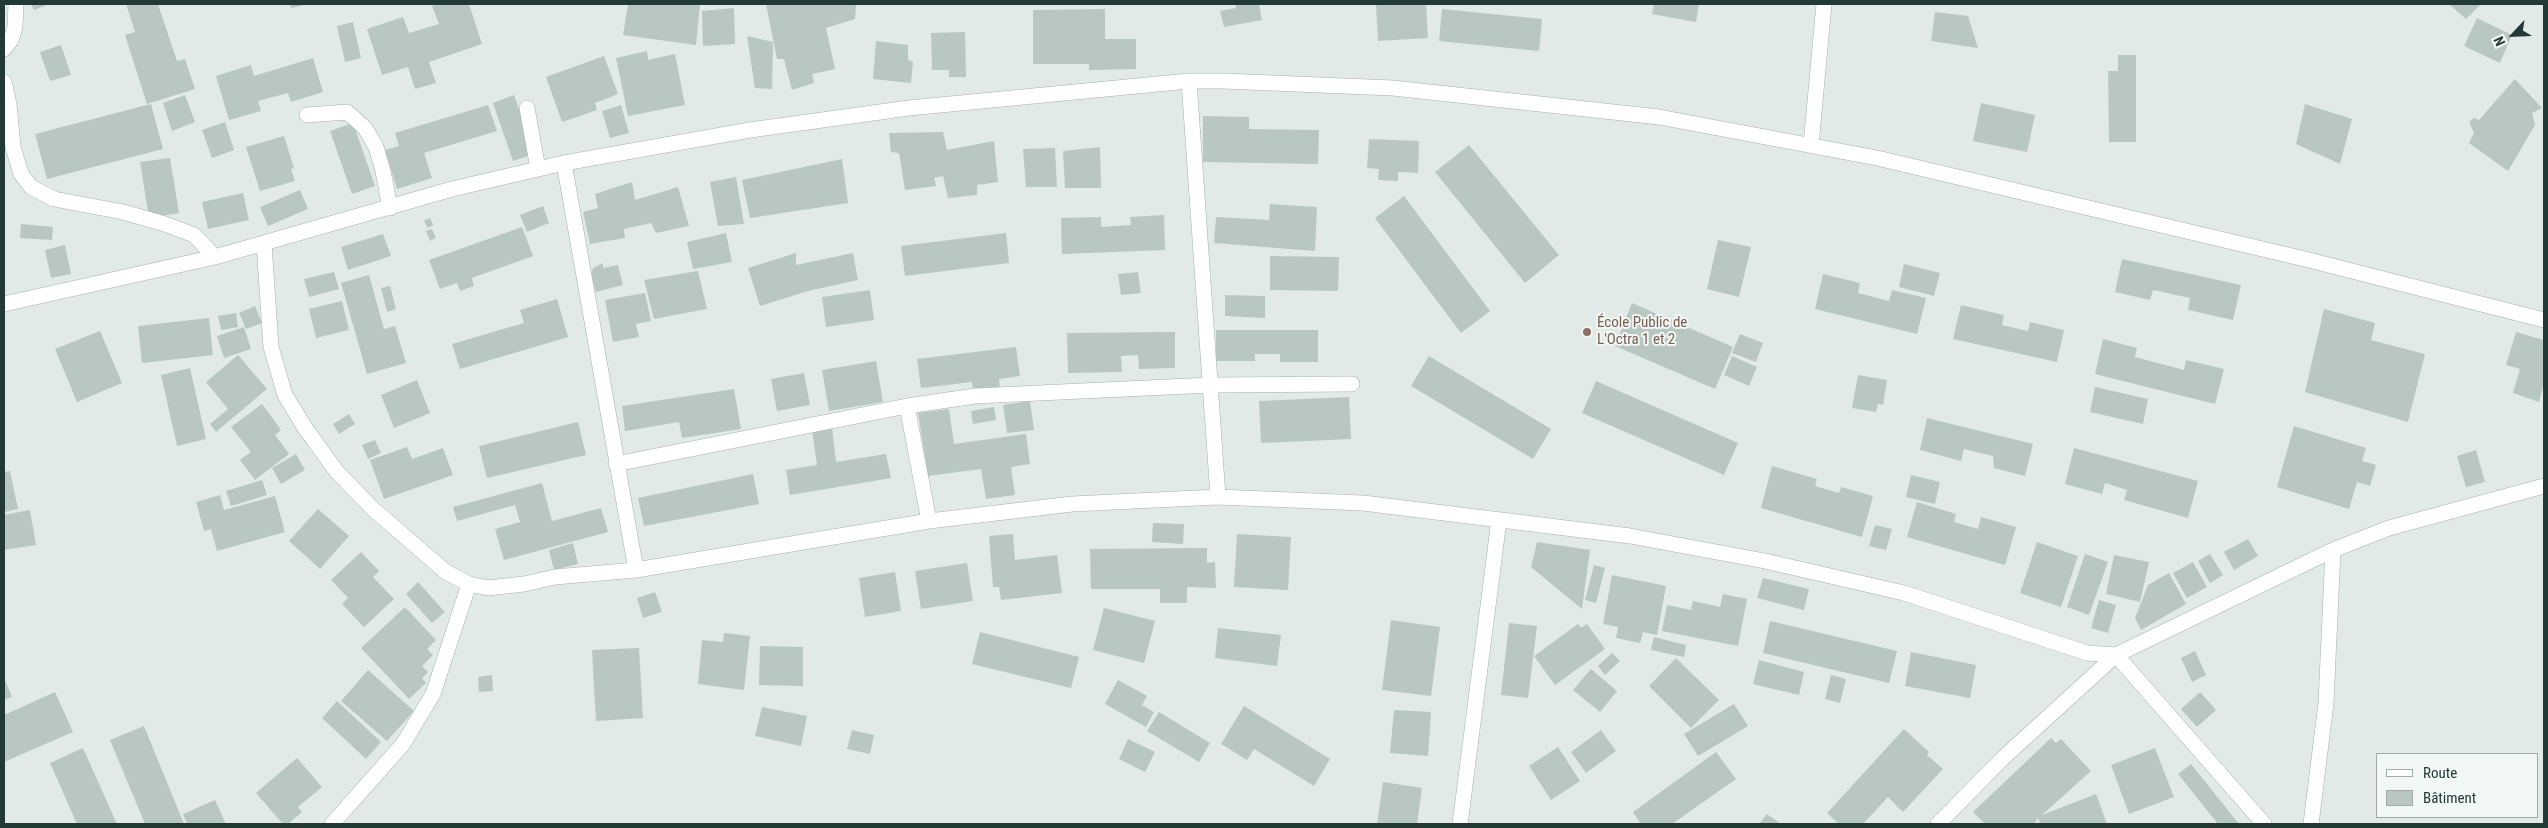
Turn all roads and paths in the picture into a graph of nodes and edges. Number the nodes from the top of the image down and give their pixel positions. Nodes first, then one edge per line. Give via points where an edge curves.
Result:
1 (16, 4) edge
2 (1824, 4) edge
3 (4, 49) edge
4 (1189, 81) junction
5 (4, 82) edge
6 (527, 108) dead end
7 (307, 115) dead end
8 (1811, 145) junction
9 (564, 163) junction
10 (538, 169) junction
11 (390, 208) junction
12 (264, 244) junction
13 (215, 257) junction
14 (4, 304) edge
15 (2544, 320) edge
16 (1352, 384) dead end
17 (1210, 385) junction
18 (907, 406) junction
19 (616, 464) junction
20 (2544, 486) edge
21 (1218, 497) junction
22 (1499, 520) junction
23 (929, 521) junction
24 (2333, 550) junction
25 (636, 570) junction
26 (469, 584) junction
27 (2116, 655) junction
28 (332, 824) edge
29 (1460, 824) edge
30 (1938, 824) edge
31 (2264, 824) edge
32 (2310, 824) edge

1 - 3 street via 15,27
2 - 8 street
4 - 8 street via 1402,89 1659,117
4 - 9 street via 909,108 750,130
4 - 17 street
5 - 13 street via 10,104 14,147 22,174 31,187 54,199 123,212 194,235
6 - 10 street
7 - 11 street via 347,112 365,128 376,147
8 - 15 street via 2062,201
9 - 10 street
9 - 19 street
10 - 11 street via 452,189
11 - 12 street
12 - 13 street
12 - 26 street via 271,347 285,395 337,472 373,509 446,572
13 - 14 street
16 - 17 street
17 - 18 street via 975,396
17 - 21 street
18 - 19 street
18 - 23 street
19 - 25 street
20 - 24 street via 2389,528
21 - 22 street via 1363,503
21 - 23 street via 1072,504
22 - 27 street via 1630,536 1765,561 1904,593 2087,653
22 - 29 street
23 - 25 street
24 - 27 street
24 - 32 street via 2326,703
25 - 26 street via 555,577 488,588
26 - 28 street via 434,694 403,744
27 - 30 street via 2003,758
27 - 31 street

